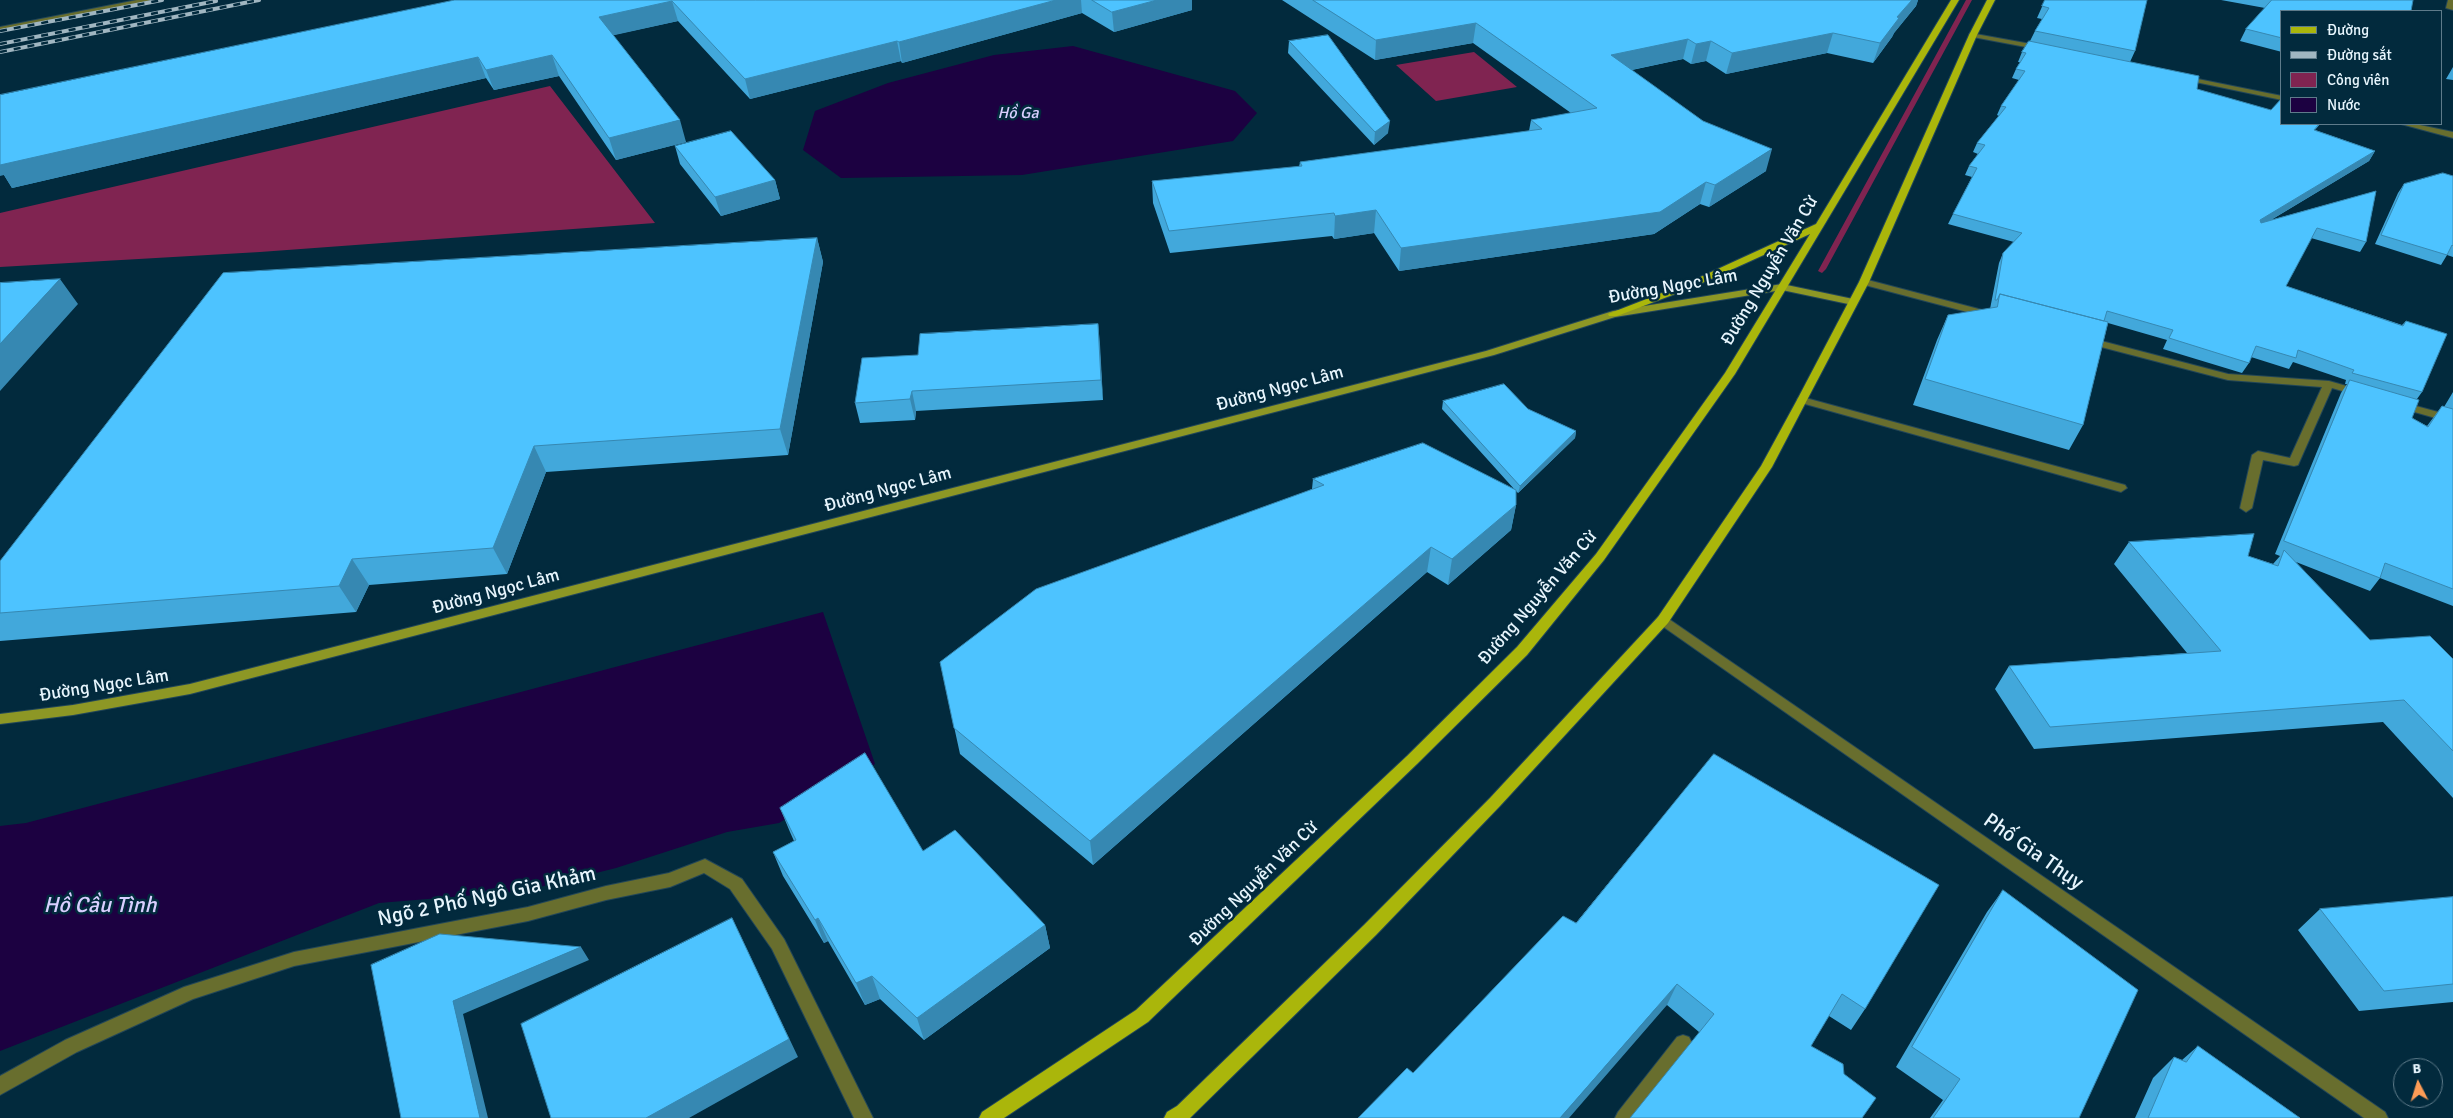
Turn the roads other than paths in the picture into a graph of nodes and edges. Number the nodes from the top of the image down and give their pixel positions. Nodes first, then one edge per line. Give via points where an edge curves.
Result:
1 (148, 0) edge
2 (1955, 0) edge
3 (1991, 0) edge
4 (0, 29) edge
5 (1973, 35) junction
6 (2056, 51) edge
7 (2170, 75) edge
8 (2280, 98) edge
9 (2410, 125) edge
10 (2453, 135) edge
11 (1819, 226) junction
12 (1864, 282) junction
13 (1782, 287) junction
14 (1853, 302) junction
15 (1613, 314) junction
16 (2005, 319) edge
17 (2079, 338) edge
18 (2329, 384) junction
19 (2367, 395) edge
20 (1802, 400) junction
21 (2395, 403) edge
22 (2452, 418) edge
23 (2120, 488) dead end
24 (2246, 508) dead end
25 (1663, 620) junction
26 (0, 719) edge
27 (1683, 1043) dead end
28 (0, 1086) edge
29 (1182, 1116) edge
30 (864, 1118) edge
31 (988, 1118) edge
32 (1624, 1118) edge
33 (2379, 1118) edge

1 - 4 street
2 - 11 main road, Đường Nguyễn Văn Cừ
3 - 5 main road
5 - 6 street
5 - 12 main road
7 - 8 street
9 - 10 street
11 - 13 main road, Đường Nguyễn Văn Cừ
11 - 15 main road via 1688,286
12 - 14 main road
12 - 16 street
13 - 14 main road
13 - 15 main road, Đường Ngọc Lâm
13 - 31 main road, Đường Nguyễn Văn Cừ via 1730,374 1684,442 1600,557 1522,651 1142,1016
14 - 20 main road
15 - 26 main road, Đường Ngọc Lâm via 1490,353 190,689
17 - 18 street via 2228,378
18 - 19 street
18 - 24 street via 2294,462 2258,455
20 - 23 street
20 - 25 main road via 1766,466
21 - 22 street
25 - 29 main road via 1495,802
25 - 33 street, Phố Gia Thụy
27 - 32 street
28 - 30 street, Ngõ 2 Phố Ngô Gia Khảm via 70,1046 190,992 294,959 528,914 670,880 705,866 736,884 778,944

